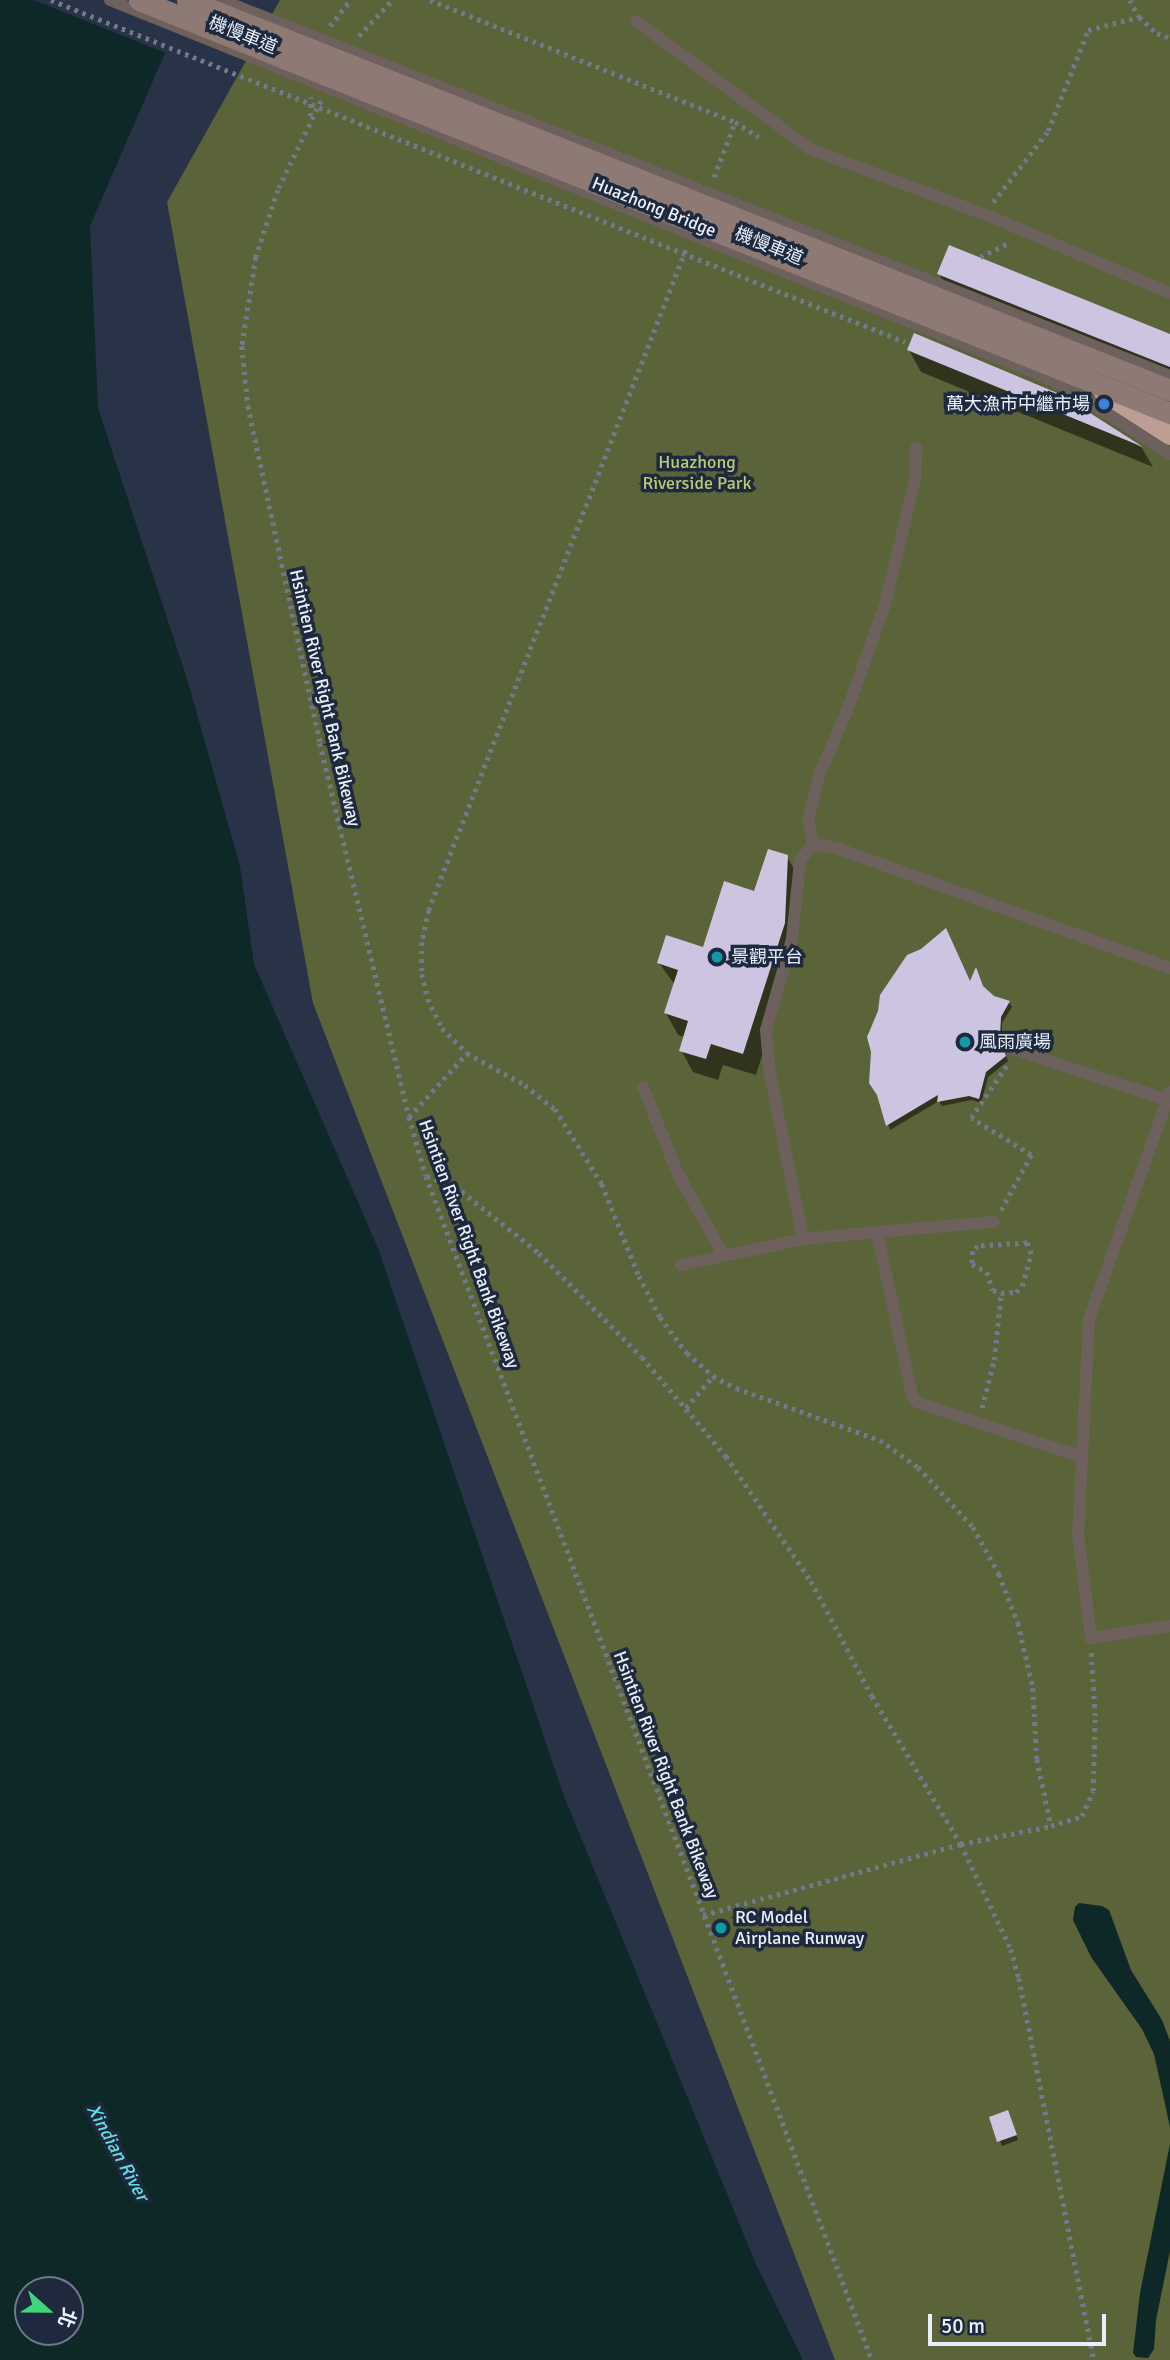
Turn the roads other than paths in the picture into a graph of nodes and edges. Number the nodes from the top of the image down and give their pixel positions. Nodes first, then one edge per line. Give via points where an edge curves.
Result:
1 (110, 0) edge
2 (139, 0) edge
3 (187, 0) edge
4 (221, 0) edge
5 (636, 21) dead end
6 (1170, 293) edge
7 (1170, 376) edge
8 (1084, 379) junction
9 (1170, 390) edge
10 (1170, 413) edge
11 (1170, 434) edge
12 (916, 448) dead end
13 (1170, 454) edge
14 (813, 844) junction
15 (1170, 968) edge
16 (1012, 1049) road end
17 (643, 1087) dead end
18 (1169, 1096) edge
19 (994, 1222) road end
20 (877, 1232) junction
21 (803, 1239) junction
22 (724, 1256) junction
23 (681, 1265) dead end
24 (1082, 1457) junction
25 (1170, 1626) edge

1 - 13 lane, 機慢車道, bridge via 1029,370 1066,387
2 - 8 main road, Huazhong Bridge, bridge
3 - 9 main road, Huazhong Bridge, bridge
4 - 7 lane, 機慢車道, bridge
5 - 6 lane via 810,149 984,214
8 - 10 main road, Huazhong Bridge, bridge
8 - 11 highway, bridge
12 - 14 lane via 915,480 885,604 820,774 808,821
14 - 15 lane via 836,848
14 - 21 lane via 800,861 792,939 766,1030 770,1074
16 - 18 lane
17 - 22 lane via 677,1172
18 - 24 lane via 1089,1320
19 - 20 lane
20 - 21 lane
20 - 24 lane via 917,1402
21 - 22 lane
22 - 23 lane
24 - 25 lane via 1078,1535 1091,1637

